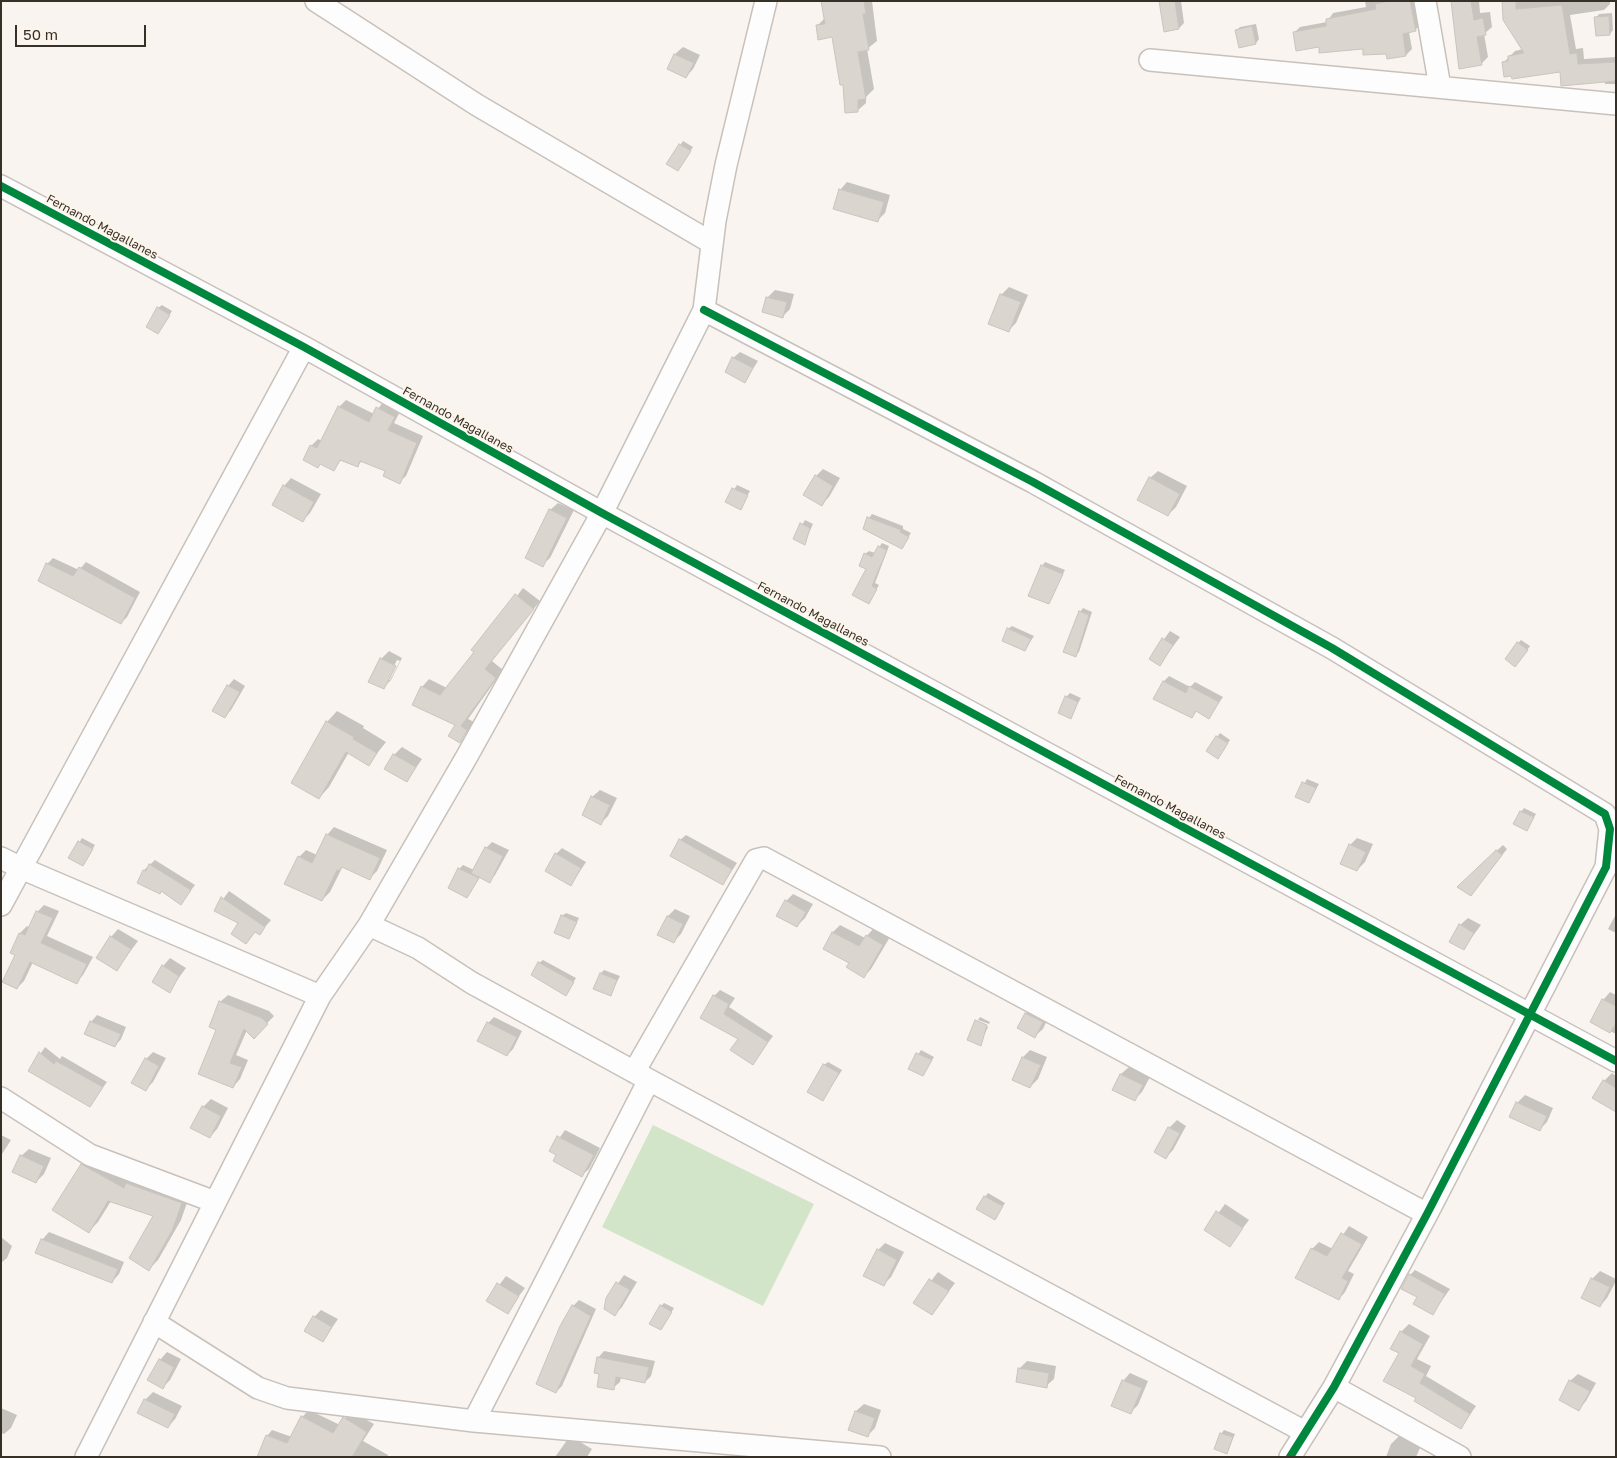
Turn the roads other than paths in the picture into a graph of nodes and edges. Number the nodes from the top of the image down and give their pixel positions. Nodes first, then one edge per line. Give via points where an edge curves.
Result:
1 (316, 1) edge
2 (766, 1) edge
3 (1425, 1) edge
4 (1150, 60) dead end
5 (1440, 88) junction
6 (1616, 104) edge
7 (1, 186) edge
8 (712, 243) junction
9 (704, 310) junction
10 (304, 347) junction
11 (602, 513) junction
12 (1, 858) edge
13 (21, 868) junction
14 (1, 905) edge
15 (369, 925) junction
16 (320, 996) junction
17 (1530, 1015) junction
18 (1616, 1061) edge
19 (641, 1076) junction
20 (1, 1098) edge
21 (215, 1202) junction
22 (1427, 1214) junction
23 (154, 1322) junction
24 (1334, 1387) junction
25 (474, 1420) junction
26 (1306, 1432) junction
27 (86, 1457) edge
28 (880, 1457) edge
29 (1290, 1457) edge
30 (1460, 1457) edge

1 - 8 street via 477,105
2 - 8 street via 726,165
3 - 5 street
4 - 5 street
5 - 6 street
7 - 10 street, Fernando Magallanes
8 - 9 street
9 - 11 street
9 - 17 street via 1033,482 1324,643 1605,814 1610,830 1606,868
10 - 11 street, Fernando Magallanes
10 - 13 street
11 - 15 street
11 - 17 street, Fernando Magallanes
12 - 13 street
13 - 14 street
13 - 16 street
15 - 16 street
15 - 19 street via 418,948 472,983
16 - 21 street
17 - 18 street, Fernando Magallanes
17 - 22 street
19 - 22 street via 756,860 764,858
19 - 25 street
19 - 26 street
20 - 21 street via 90,1155
21 - 23 street
22 - 24 street
23 - 25 street via 258,1388 287,1398
23 - 27 street
24 - 26 street
24 - 30 street
25 - 28 street
26 - 29 street

